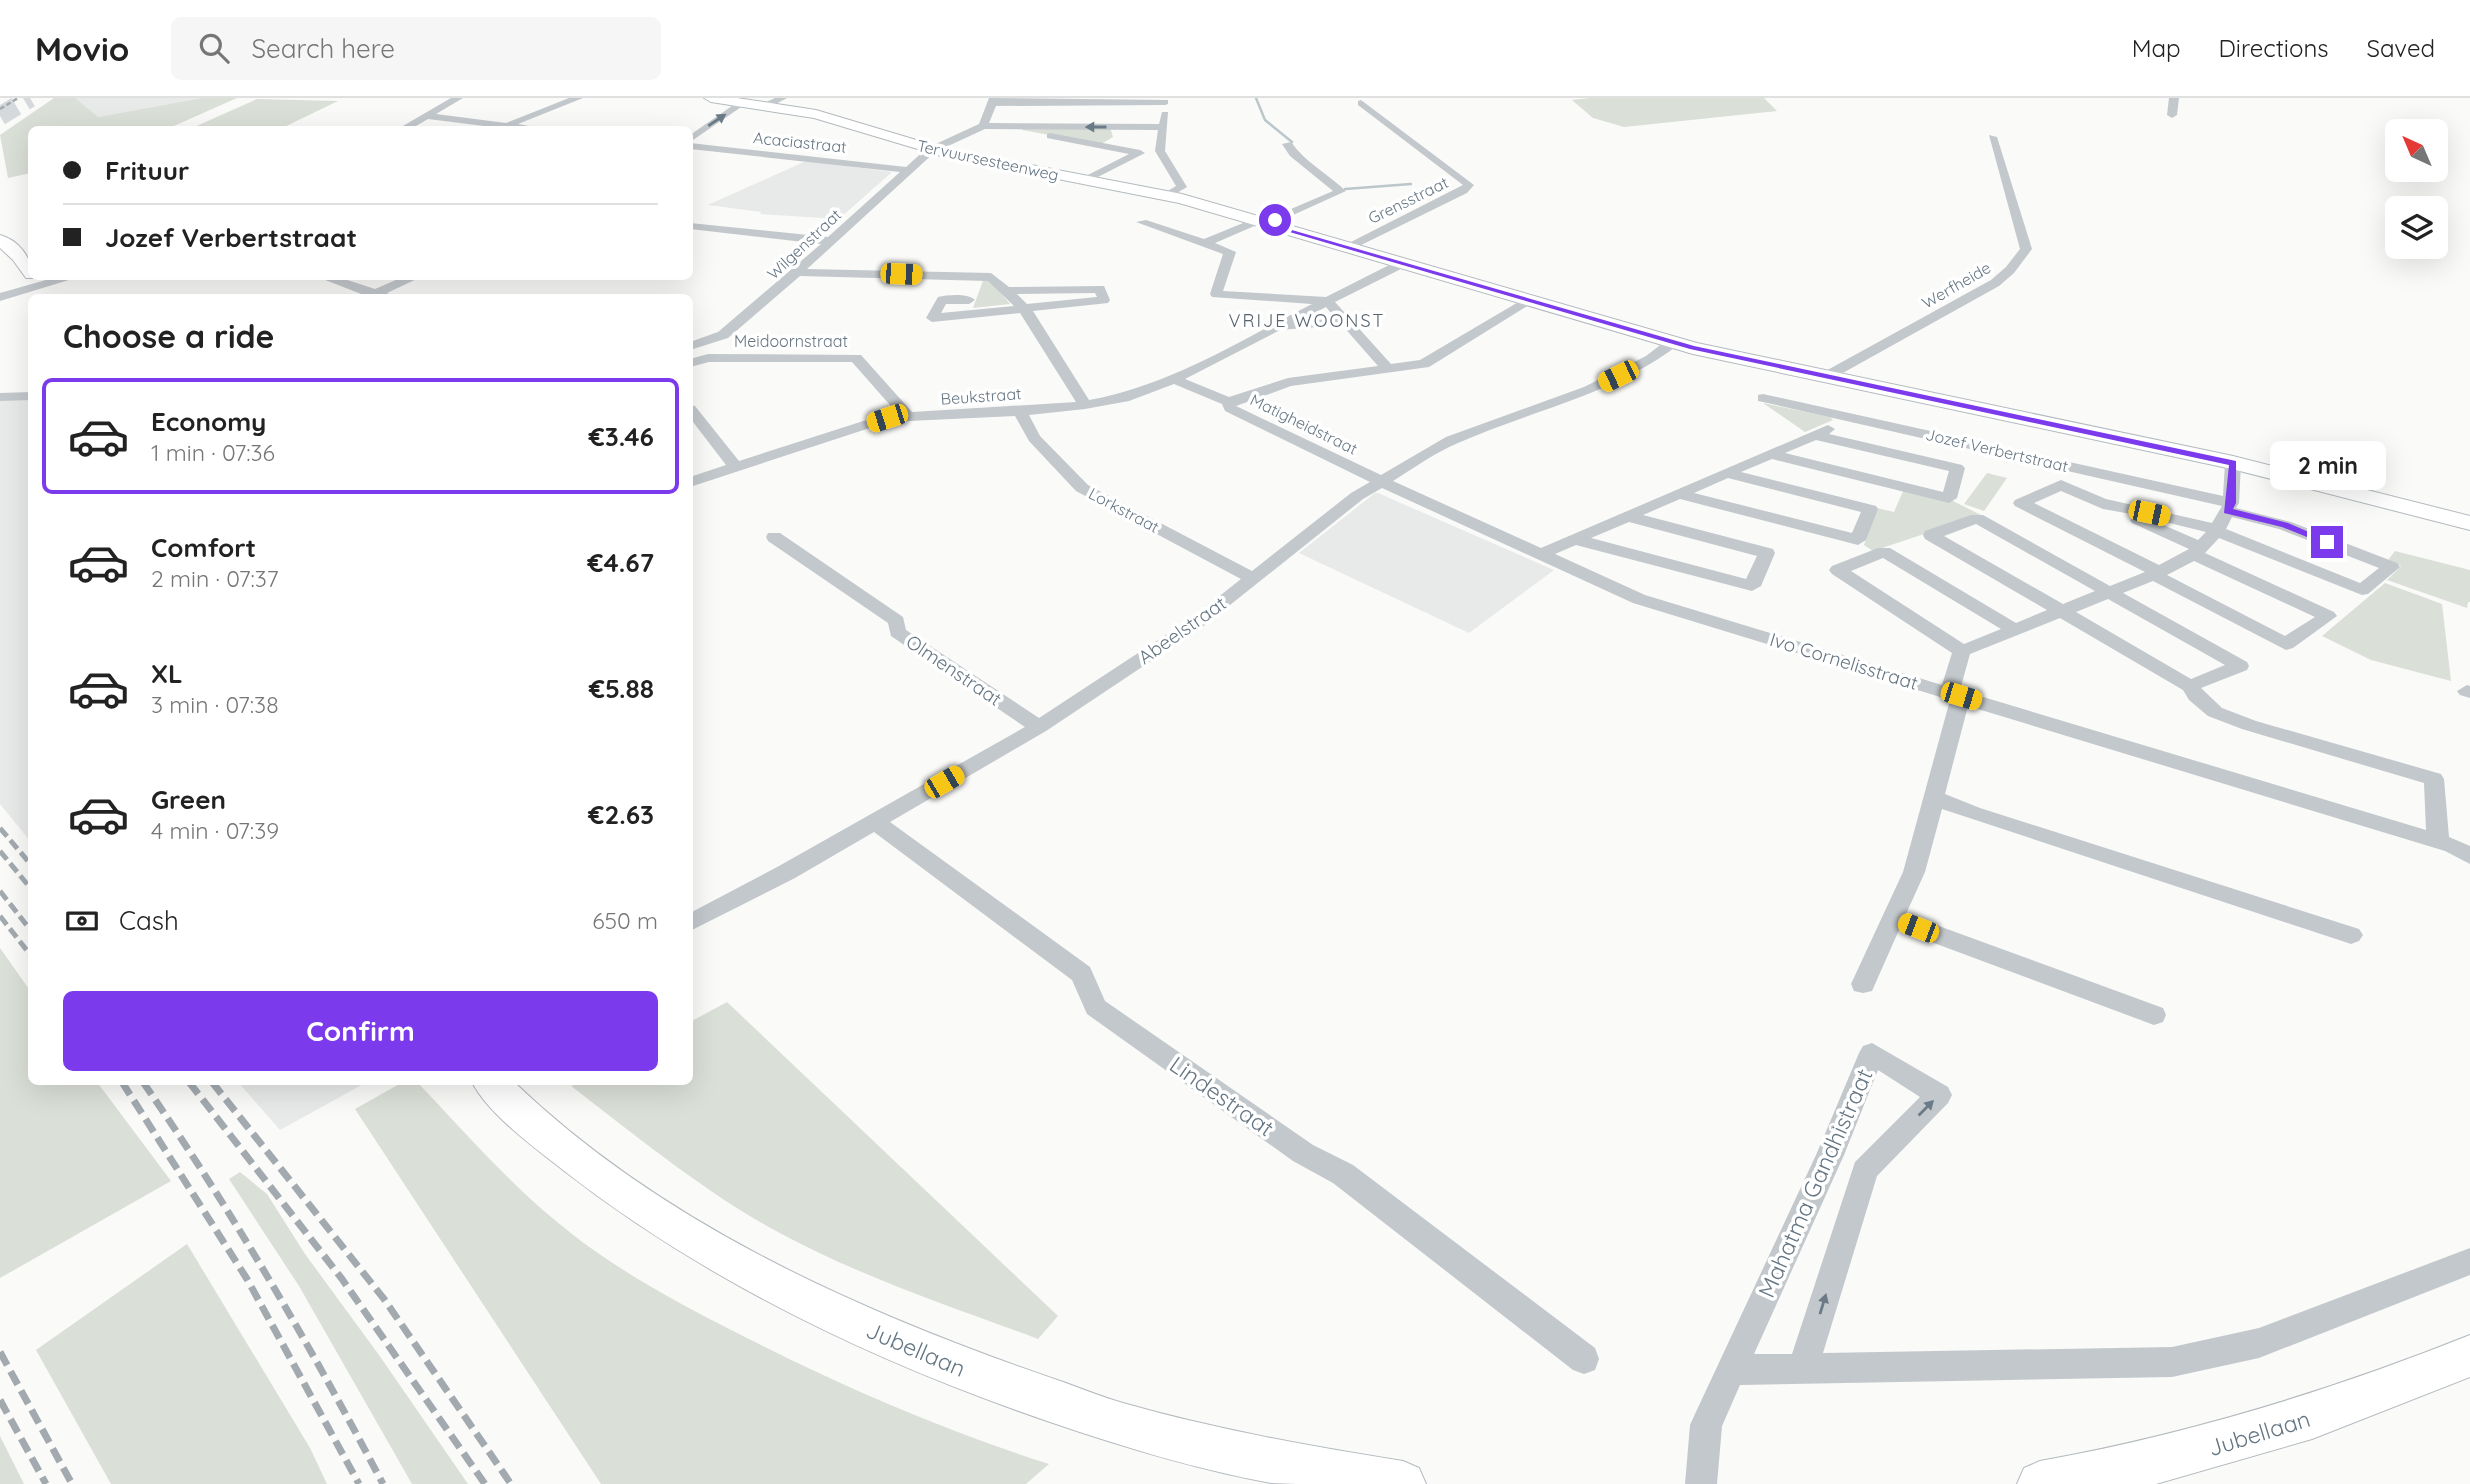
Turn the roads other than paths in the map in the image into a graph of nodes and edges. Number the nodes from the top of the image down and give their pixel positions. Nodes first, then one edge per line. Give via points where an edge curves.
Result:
1 (458, 98) edge
2 (578, 98) edge
3 (711, 98) edge
4 (782, 98) edge
5 (2174, 98) edge
6 (994, 100) edge
7 (1165, 100) edge
8 (745, 102) junction
9 (1361, 103) dead end
10 (767, 105) junction
11 (2172, 115) dead end
12 (426, 116) junction
13 (506, 125) junction
14 (408, 126) edge
15 (514, 126) edge
16 (983, 126) junction
17 (999, 127) junction
18 (1164, 127) junction
19 (693, 137) edge
20 (1992, 137) dead end
21 (1287, 145) dead end
22 (693, 146) edge
23 (931, 150) junction
24 (1160, 152) junction
25 (1137, 153) junction
26 (908, 170) junction
27 (1086, 180) junction
28 (1166, 195) junction
29 (1142, 222) dead end
30 (1261, 223) junction
31 (693, 226) edge
32 (0, 240) edge
33 (830, 241) junction
34 (1206, 243) junction
35 (1349, 247) junction
36 (25, 255) edge
37 (1403, 263) junction
38 (796, 272) junction
39 (979, 276) junction
40 (56, 280) edge
41 (331, 280) edge
42 (407, 280) edge
43 (35, 284) edge
44 (1005, 291) junction
45 (367, 294) edge
46 (372, 294) edge
47 (0, 297) edge
48 (1278, 298) junction
49 (969, 300) junction
50 (1531, 300) junction
51 (1327, 301) junction
52 (1024, 309) junction
53 (965, 314) junction
54 (1345, 321) junction
55 (1269, 330) junction
56 (1673, 342) junction
57 (693, 345) edge
58 (693, 362) edge
59 (1388, 369) junction
60 (1827, 376) junction
61 (1174, 379) junction
62 (28, 396) edge
63 (0, 397) edge
64 (1763, 398) dead end
65 (1228, 402) junction
66 (1085, 405) junction
67 (1020, 411) junction
68 (693, 413) edge
69 (908, 417) junction
70 (1852, 418) junction
71 (1815, 435) junction
72 (1770, 454) junction
73 (2233, 463) junction
74 (736, 467) junction
75 (1725, 473) junction
76 (693, 481) edge
77 (1383, 482) junction
78 (1677, 494) junction
79 (2098, 502) junction
80 (2229, 507) junction
81 (1627, 516) junction
82 (2470, 523) edge
83 (2217, 530) junction
84 (774, 537) dead end
85 (1574, 539) junction
86 (2198, 551) junction
87 (1541, 554) junction
88 (2156, 573) junction
89 (1254, 579) junction
90 (2110, 592) junction
91 (2062, 610) junction
92 (2014, 629) junction
93 (1962, 651) junction
94 (2190, 686) junction
95 (1955, 695) junction
96 (1039, 727) junction
97 (1935, 798) junction
98 (874, 821) junction
99 (2438, 842) junction
100 (2470, 856) edge
101 (1892, 918) junction
102 (693, 921) edge
103 (2351, 935) dead end
104 (1863, 985) dead end
105 (2154, 1015) dead end
106 (493, 1085) edge
107 (2470, 1261) edge
108 (2470, 1356) edge
109 (1584, 1359) dead end
110 (1803, 1369) junction
111 (1733, 1370) junction
112 (1403, 1484) edge
113 (1701, 1484) edge
114 (2040, 1484) edge

1 - 12 street
2 - 13 street
3 - 8 street, Tervuursesteenweg
4 - 10 street
5 - 11 street
6 - 7 street
6 - 16 street
7 - 18 street
8 - 10 street, Tervuursesteenweg
19 -> 8 street
9 - 35 street, Grensstraat via 1469,185
10 - 23 street, Tervuursesteenweg via 832,118
12 - 13 street
12 - 14 street
13 - 15 street
16 - 17 street
16 - 23 street, Wilgenstraat
18 -> 17 street
17 - 25 street
18 - 24 street
20 - 60 street, Werfheide via 2026,249 1995,283
21 - 30 street via 1341,191
22 - 26 street, Acaciastraat
23 - 26 street, Wilgenstraat
23 - 27 street, Tervuursesteenweg
24 - 25 street
24 - 28 street via 1182,187
25 - 27 street
26 - 33 street, Wilgenstraat
27 - 28 street, Tervuursesteenweg
28 - 30 street, Tervuursesteenweg
29 - 34 street
30 - 34 street
30 - 35 street, Tervuursesteenweg
31 - 33 street
32 - 36 street
33 - 38 street, Wilgenstraat
34 - 48 street via 1230,252 1216,294
35 - 37 street, Tervuursesteenweg
37 - 50 street, Tervuursesteenweg
37 - 51 street, Beukstraat
38 - 39 street
38 - 57 street, Wilgenstraat via 723,335
39 - 44 street via 991,277
39 - 49 street
40 - 43 street
41 - 45 street
42 - 46 street
43 - 47 street
44 - 52 street
44 - 52 street via 1100,289 1104,300
48 - 51 street
48 - 55 street
49 - 53 street
49 - 53 street via 942,300 932,317
50 - 56 street, Tervuursesteenweg
50 - 59 street via 1424,364
51 - 54 street
51 - 55 street, Beukstraat
52 - 53 street
52 - 66 street
54 - 55 street, Beukstraat
54 - 59 street
55 - 61 street, Beukstraat
56 - 60 street, Tervuursesteenweg
56 - 77 street, Abeelstraat via 1651,359 1589,390 1451,440
58 - 69 street, Meidoornstraat via 708,358 856,358
59 - 65 street via 1288,382
60 - 73 street, Tervuursesteenweg
61 - 65 street, Matigheidstraat
61 - 66 street, Beukstraat via 1129,397
62 - 63 street
64 - 70 street, Jozef Verbertstraat
65 - 77 street, Matigheidstraat via 1230,408
66 - 67 street, Beukstraat
67 - 69 street, Beukstraat
67 - 89 street, Lorkstraat via 1034,438 1082,488
68 - 74 street
69 - 74 street, Beukstraat via 887,418
70 - 71 street
70 - 80 street, Jozef Verbertstraat
71 - 72 street
71 - 72 street via 1957,468 1948,498
72 - 75 street
73 - 80 street
73 - 82 street, Tervuursesteenweg
74 - 76 street, Beukstraat
75 - 78 street
75 - 78 street via 1870,509 1858,540
77 - 87 street, Ivo Cornelisstraat
77 - 89 street, Abeelstraat via 1357,496
78 - 81 street
79 - 83 street, Jozef Verbertstraat
79 - 86 street, Jozef Verbertstraat
79 - 88 street, Jozef Verbertstraat via 2061,485 2021,503
80 - 83 street
80 - 83 street, Jozef Verbertstraat via 2391,567 2361,590
81 - 85 street
81 - 85 street via 1767,553 1752,586
83 - 86 street
84 - 96 street, Olmenstraat via 897,621 897,632
85 - 87 street
86 - 88 street
86 - 88 street, Jozef Verbertstraat via 2328,616 2286,644
87 - 95 street, Ivo Cornelisstraat via 1639,598
88 - 90 street
89 - 96 street, Abeelstraat
90 - 91 street
90 - 91 street via 1977,518 1931,535
90 - 94 street via 2240,666
91 - 92 street
91 - 94 street
92 - 93 street
92 - 93 street via 1884,552 1838,570
93 - 95 street
94 - 99 street via 2215,712 2249,725 2434,779
95 - 97 street
95 - 99 street, Ivo Cornelisstraat
96 - 98 street, Abeelstraat
97 - 101 street via 1914,872
97 - 103 street via 1984,818
98 - 102 street, Abeelstraat
98 - 109 street, Lindestraat via 1081,974 1096,1007 1303,1153 1343,1174
99 - 100 street, Ivo Cornelisstraat
101 - 104 street
101 - 105 street
106 - 112 street, Jubellaan via 548,1136 674,1226 781,1287 913,1350 1130,1427 1324,1472
107 - 110 street via 2259,1343 2172,1362
108 - 114 street, Jubellaan via 2393,1389 2208,1450
110 - 111 street
110 -> 111 street, Mahatma Gandhistraat via 1865,1170 1939,1095 1872,1053
111 - 113 street, Mahatma Gandhistraat via 1706,1425

